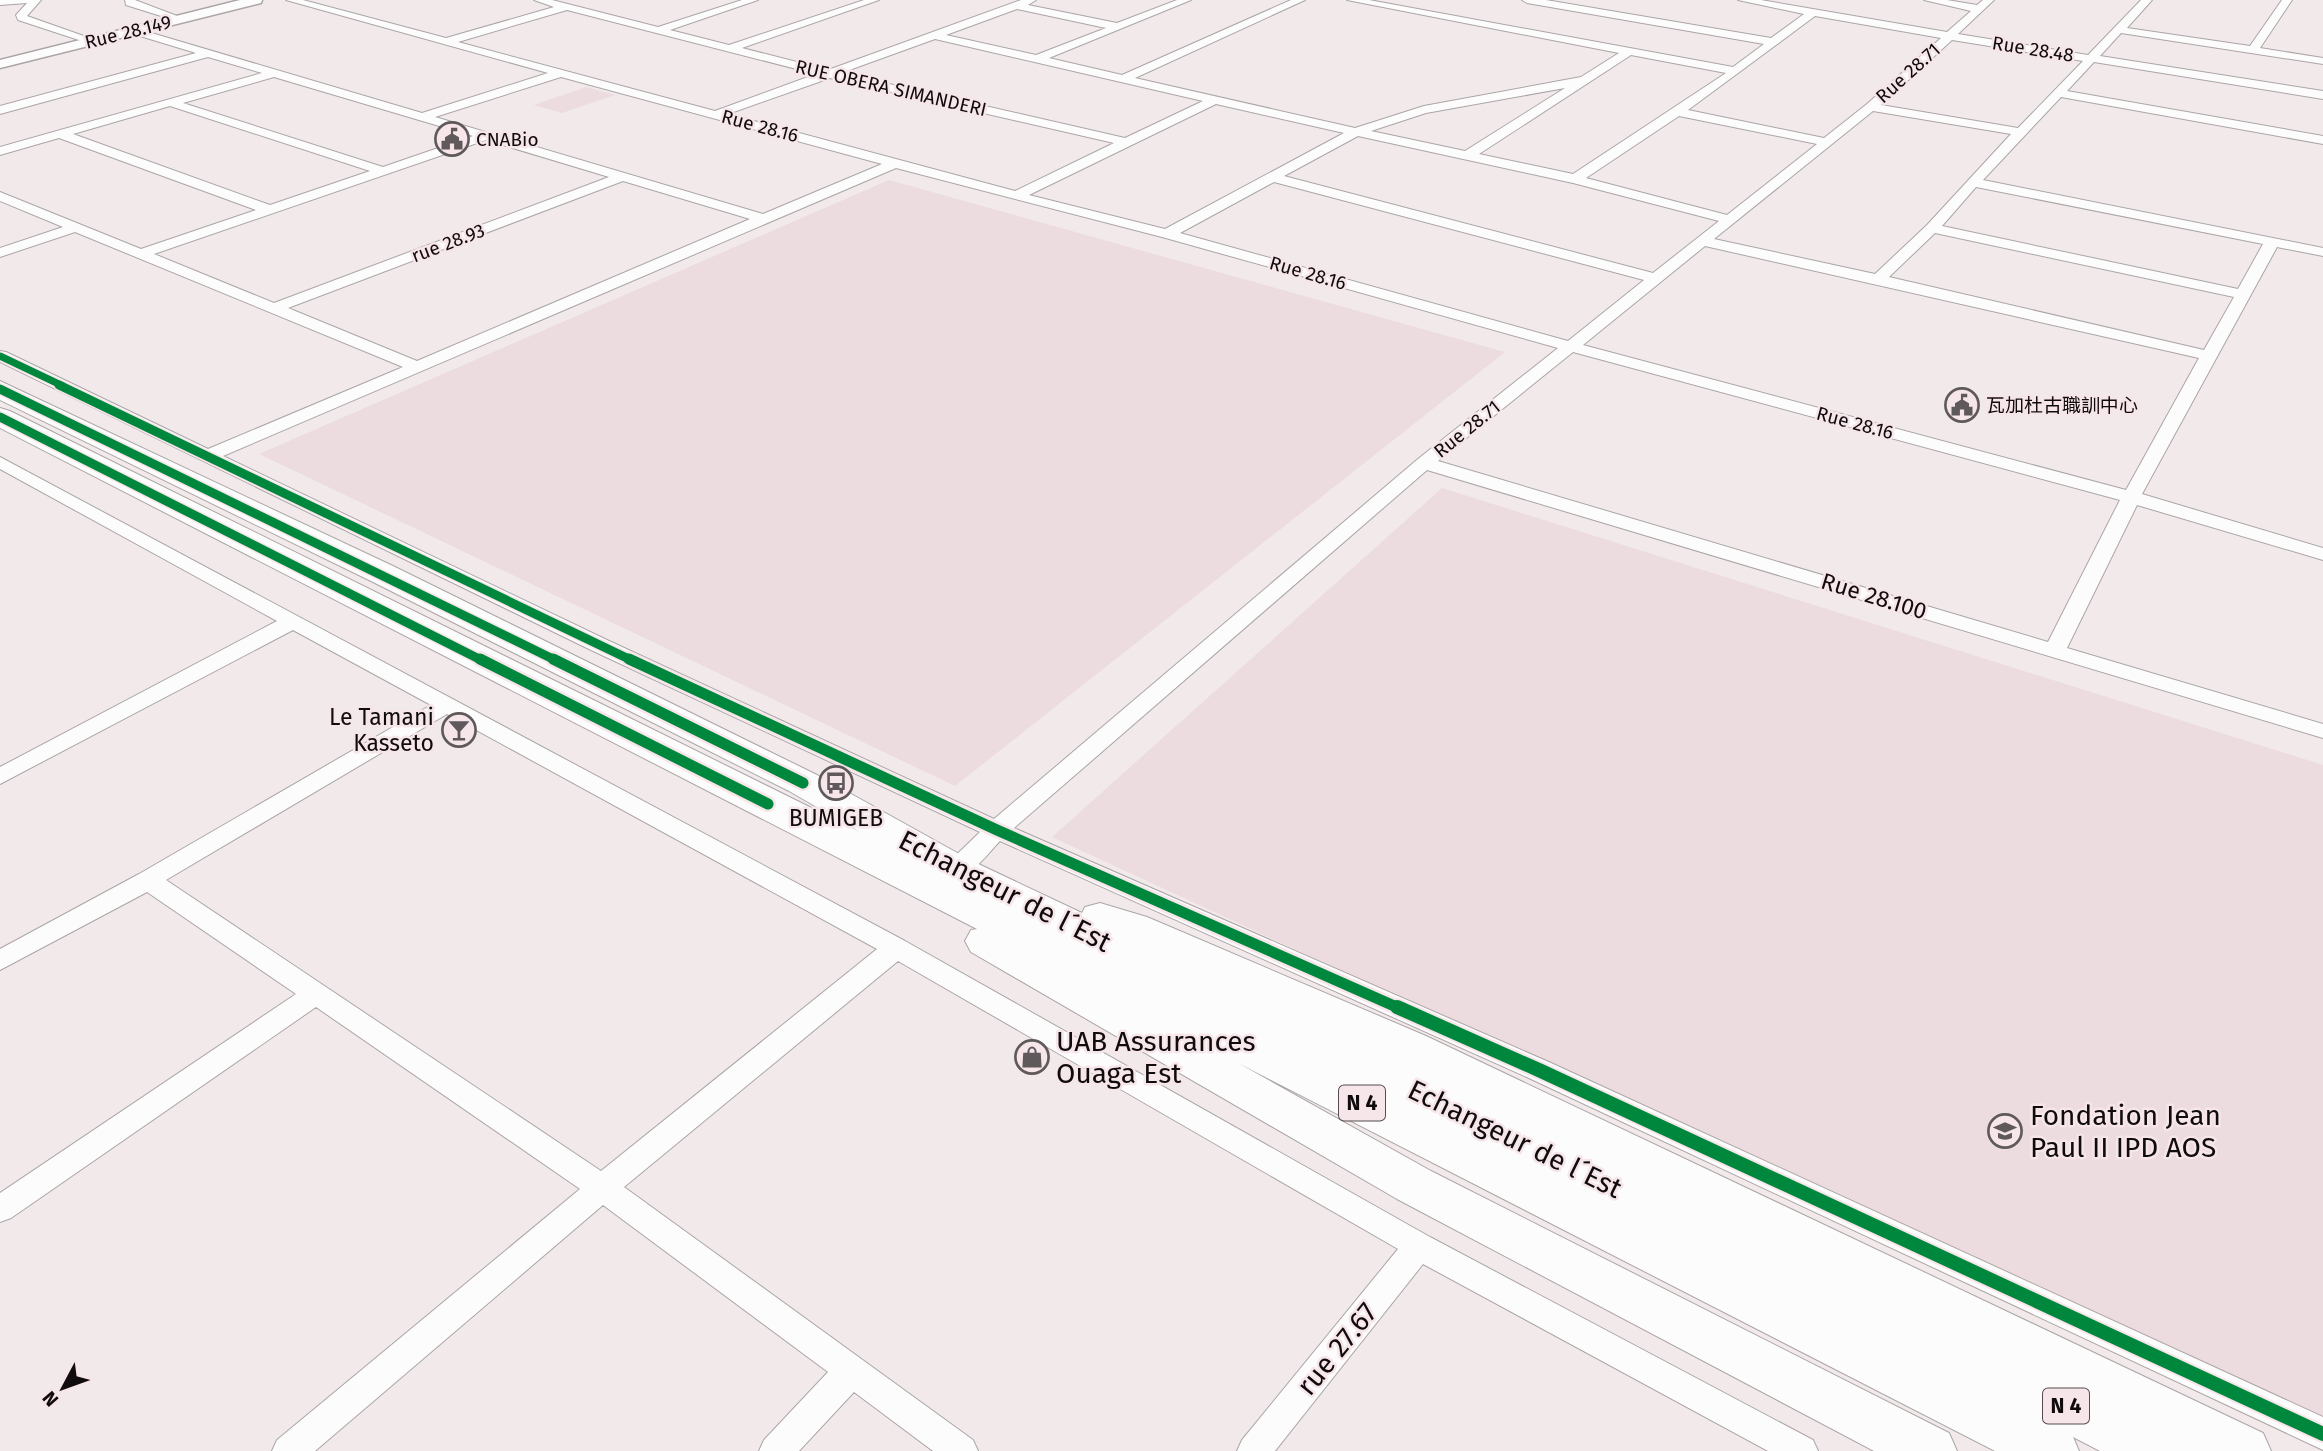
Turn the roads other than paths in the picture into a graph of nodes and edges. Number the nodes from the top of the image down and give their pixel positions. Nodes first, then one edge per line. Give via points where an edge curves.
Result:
1 (28, 0) edge
2 (36, 0) edge
3 (130, 0) edge
4 (256, 0) edge
5 (291, 0) edge
6 (538, 0) edge
7 (714, 0) edge
8 (753, 0) edge
9 (874, 0) edge
10 (990, 0) edge
11 (1031, 0) edge
12 (1186, 0) edge
13 (1300, 0) edge
14 (1352, 0) edge
15 (1743, 0) edge
16 (1929, 0) edge
17 (2147, 0) edge
18 (2287, 0) edge
19 (0, 2) edge
20 (1525, 2) edge
21 (1984, 4) edge
22 (738, 5) junction
23 (1017, 5) junction
24 (566, 7) junction
25 (1508, 12) dead end
26 (1813, 12) junction
27 (180, 19) junction
28 (1486, 24) junction
29 (1118, 27) junction
30 (659, 30) junction
31 (2121, 30) junction
32 (134, 31) junction
33 (937, 36) junction
34 (1949, 36) junction
35 (92, 41) junction
36 (445, 42) junction
37 (1772, 42) junction
38 (731, 48) junction
39 (2253, 50) junction
40 (1630, 51) junction
41 (209, 53) junction
42 (1038, 58) junction
43 (2092, 58) junction
44 (2323, 61) edge
45 (0, 64) edge
46 (1735, 71) junction
47 (274, 73) junction
48 (560, 73) junction
49 (830, 74) junction
50 (1122, 79) junction
51 (1581, 81) junction
52 (2059, 93) junction
53 (2323, 95) edge
54 (1214, 100) junction
55 (169, 102) junction
56 (1871, 107) junction
57 (0, 110) edge
58 (1677, 111) junction
59 (718, 114) junction
60 (422, 117) junction
61 (1356, 132) junction
62 (2021, 132) junction
63 (60, 134) junction
64 (486, 136) junction
65 (2323, 140) edge
66 (1125, 142) junction
67 (1826, 142) junction
68 (0, 151) edge
69 (1468, 156) junction
70 (895, 163) junction
71 (383, 171) junction
72 (622, 177) junction
73 (1271, 177) junction
74 (1575, 179) junction
75 (1973, 182) junction
76 (0, 196) edge
77 (1016, 196) junction
78 (270, 209) junction
79 (764, 219) junction
80 (1730, 220) junction
81 (76, 227) junction
82 (1932, 229) junction
83 (1167, 234) junction
84 (1701, 242) junction
85 (2272, 242) junction
86 (2323, 252) edge
87 (0, 253) edge
88 (140, 254) junction
89 (1655, 278) junction
90 (1878, 279) junction
91 (2245, 295) junction
92 (274, 308) junction
93 (1569, 346) junction
94 (0, 356) edge
95 (2211, 356) junction
96 (417, 368) junction
97 (0, 389) edge
98 (0, 417) edge
99 (206, 457) junction
100 (0, 462) edge
101 (1424, 463) junction
102 (2131, 497) junction
103 (2323, 554) edge
104 (293, 621) junction
105 (2055, 650) junction
106 (447, 705) junction
107 (2322, 727) edge
108 (0, 777) edge
109 (791, 803) junction
110 (997, 830) junction
111 (956, 870) junction
112 (148, 880) junction
113 (896, 948) junction
114 (0, 961) edge
115 (316, 994) junction
116 (602, 1188) junction
117 (0, 1209) edge
118 (1419, 1247) junction
119 (851, 1371) junction
120 (1967, 1383) junction
121 (2323, 1434) edge
122 (1779, 1446) edge
123 (289, 1451) edge
124 (776, 1451) edge
125 (961, 1451) edge
126 (1254, 1451) edge
127 (1929, 1451) edge
128 (2051, 1451) edge
129 (2156, 1451) edge
130 (2243, 1451) edge

1 - 19 street
2 - 35 street via 22,18
3 - 27 street
4 - 27 street, Rue 28.149
5 - 36 street, Rue 28.16
6 - 24 street
7 - 22 street
8 - 22 street
9 - 38 street
10 - 23 street
11 - 23 street
12 - 29 street
13 - 50 street
14 - 28 street
15 - 26 street, Rue 28.48
16 - 21 street
17 - 31 street
18 - 39 street
20 - 37 street
21 - 34 street, Rue 28.71
22 - 30 street
23 - 29 street
23 - 33 street
24 - 30 street
24 - 36 street
25 - 28 street
26 - 34 street, Rue 28.48
26 - 37 street
27 - 32 street, Rue 28.149
28 - 40 street
29 - 42 street
30 - 38 street, RUE OBERA SIMANDERI
31 - 39 street
31 - 43 street
32 - 35 street, Rue 28.149
32 - 41 street
33 - 42 street
33 - 49 street
34 - 43 street, Rue 28.48
34 - 56 street, Rue 28.71
35 - 45 street, Rue 28.149
36 - 48 street, Rue 28.16
37 - 46 street
38 - 49 street, RUE OBERA SIMANDERI
39 - 44 street
40 - 46 street
40 - 51 street
41 - 47 street
41 - 57 street
42 - 50 street
43 - 52 street
43 - 53 street, Rue 28.48
46 - 58 street
47 - 55 street
47 - 60 street
48 - 59 street, Rue 28.16
48 - 60 street
49 - 59 street
49 - 66 street, RUE OBERA SIMANDERI
50 - 54 street
51 - 61 street via 1424,110
51 - 69 street
52 - 62 street
52 - 65 street
54 - 61 street
54 - 66 street
55 - 63 street
55 - 71 street
56 - 62 street
56 - 67 street, Rue 28.71
58 - 67 street
58 - 74 street
59 - 70 street, Rue 28.16
60 - 64 street
61 - 69 street
61 - 73 street
62 - 75 street
63 - 68 street
63 - 78 street
64 - 71 street
64 - 72 street
66 - 77 street
67 - 80 street, Rue 28.71
69 - 74 street
70 - 77 street, Rue 28.16
70 - 79 street
71 - 78 street
72 - 79 street
72 - 92 street, rue 28.93
73 - 83 street
73 - 89 street
74 - 80 street
75 - 82 street
75 - 85 street
76 - 81 street
77 - 83 street, Rue 28.16
78 - 88 street
79 - 96 street
80 - 84 street, Rue 28.71
81 - 87 street
81 - 88 street
82 - 90 street
82 - 91 street
83 - 93 street, Rue 28.16
84 - 89 street, Rue 28.71
84 - 90 street
85 - 86 street
85 - 91 street
88 - 92 street
89 - 93 street, Rue 28.71
90 - 95 street
91 - 95 street
92 - 96 street
93 - 101 street, Rue 28.71
93 - 102 street, Rue 28.16
94 - 99 street
95 - 102 street
96 - 99 street
97 - 109 highway, N 4 via 383,574
98 - 109 highway, N 4
99 - 110 street
100 - 104 street
101 - 105 street, Rue 28.100
101 - 110 street, Rue 28.71
102 - 103 street, Rue 28.16
102 - 105 street
104 - 106 street
104 - 108 street
105 - 107 street, Rue 28.100
106 - 112 street
106 - 113 street
109 - 111 highway, Echangeur de l´Est / N 4
109 - 120 highway, Echangeur de l´Est / N 4
109 - 127 highway via 962,926 1414,1185
110 - 111 street, Rue 28.71
110 - 121 street via 1541,1071
111 - 120 highway, Echangeur de l´Est / N 4
111 - 130 highway via 1132,927 1410,1048
112 - 114 street
112 - 115 street
113 - 116 street
113 - 118 street
115 - 116 street
115 - 117 street
116 - 119 street
116 - 123 street
118 - 122 street
118 - 126 street, rue 27.67
119 - 124 street
119 - 125 street
120 - 128 highway, Echangeur de l´Est / N 4
120 - 129 highway, Echangeur de l´Est / N 4

